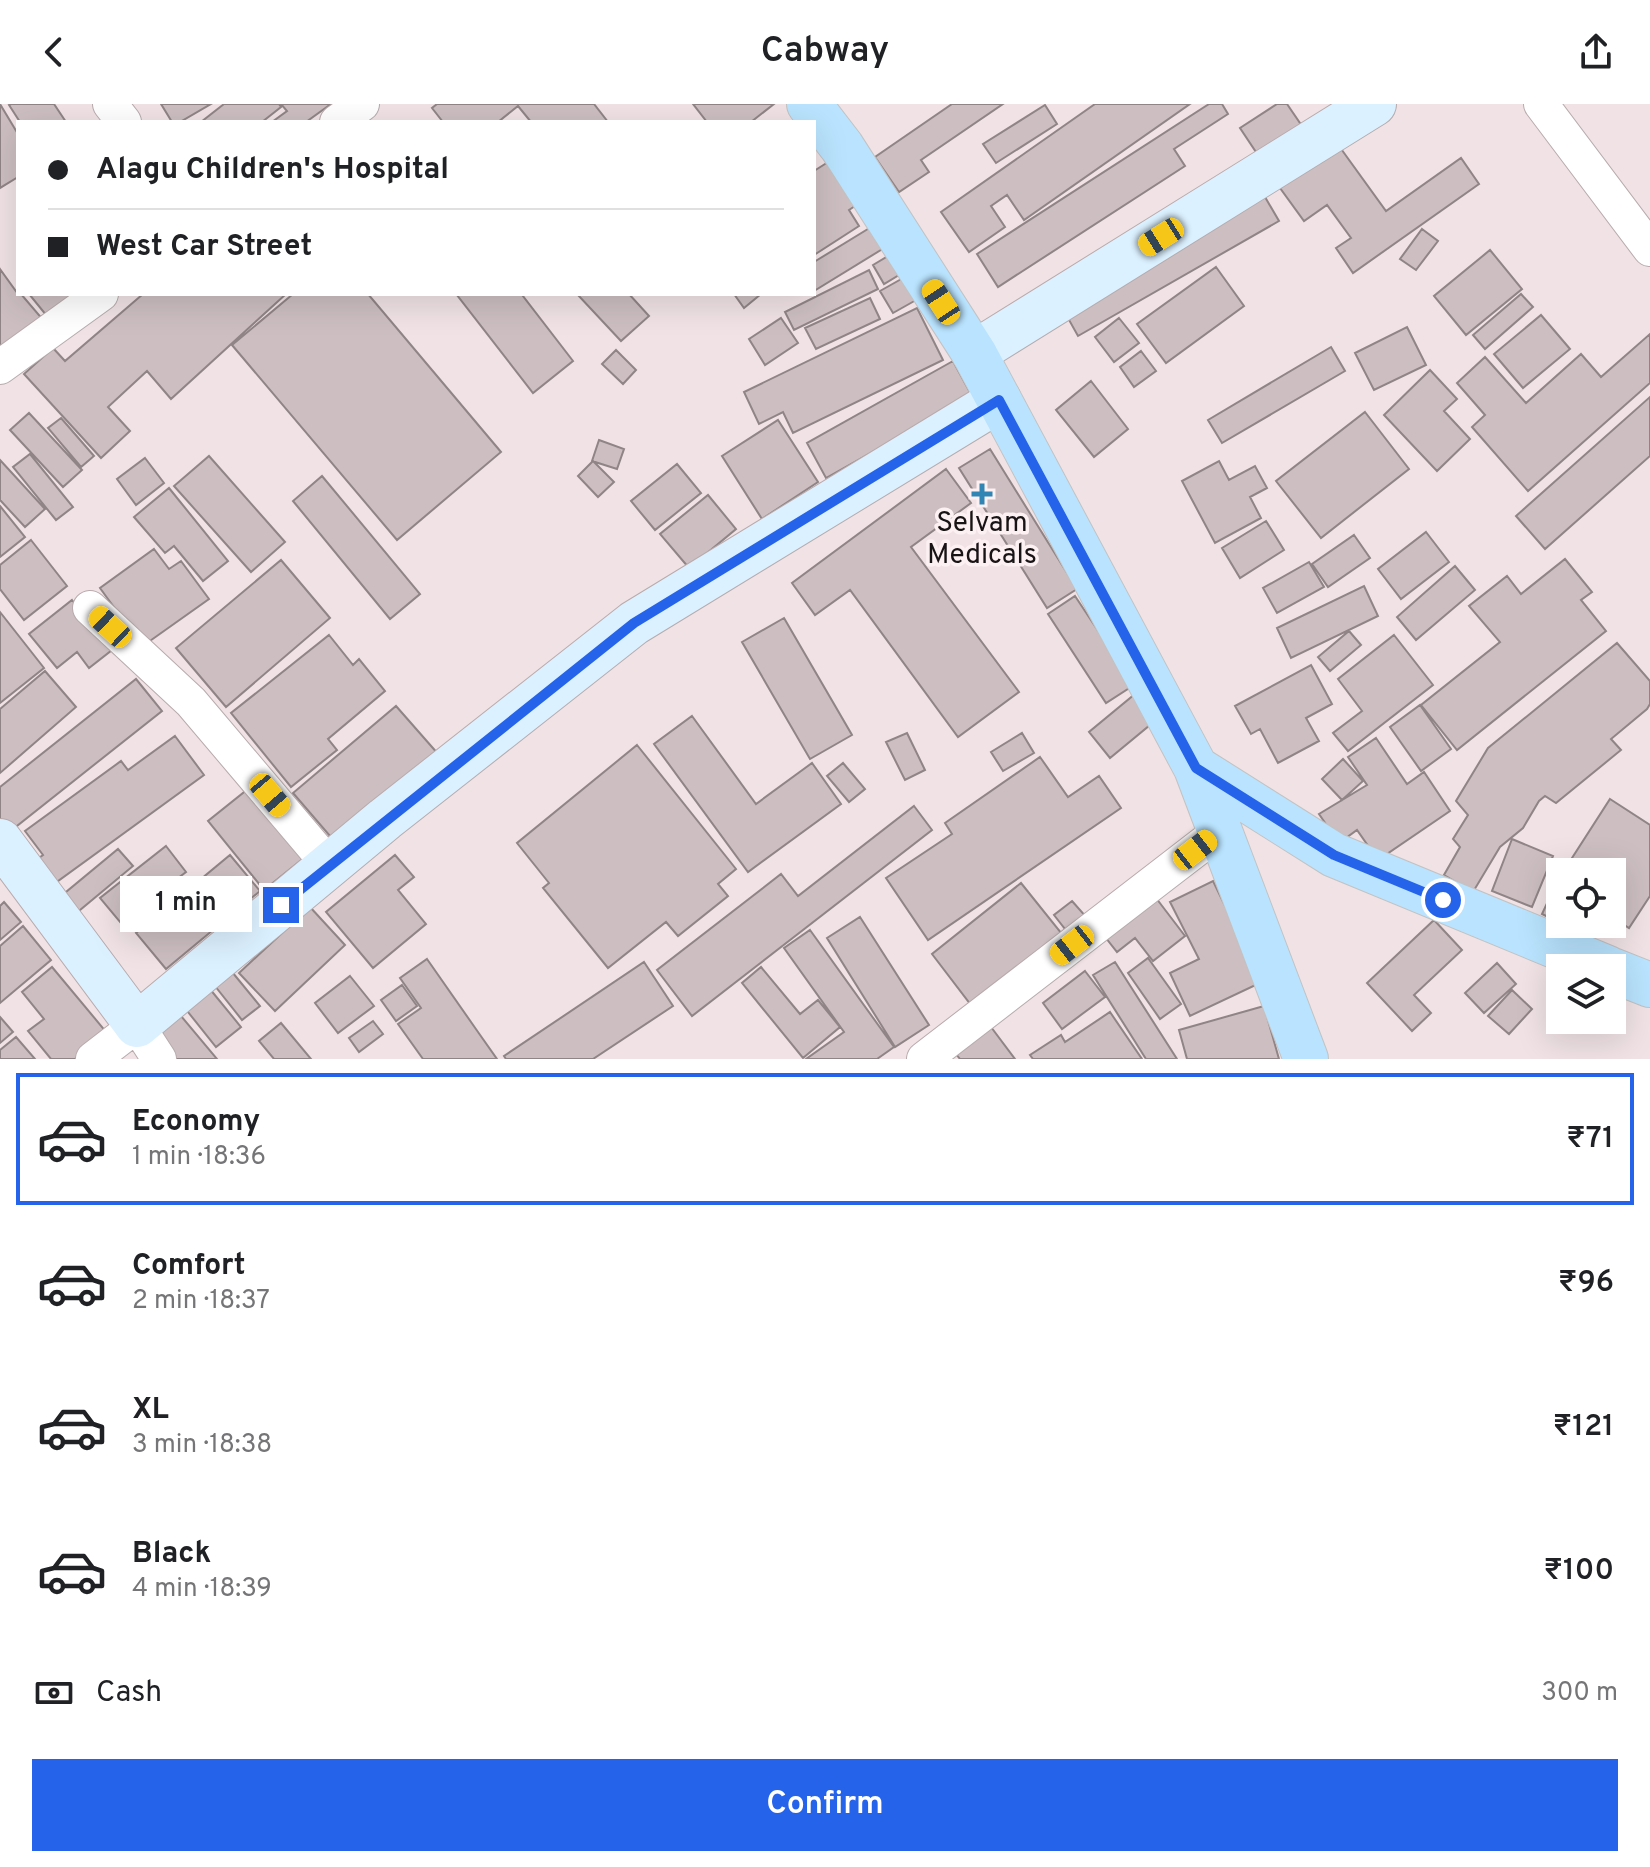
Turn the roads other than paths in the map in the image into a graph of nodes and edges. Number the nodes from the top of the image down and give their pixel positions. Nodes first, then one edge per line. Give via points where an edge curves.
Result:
1 (110, 104) edge
2 (362, 104) edge
3 (809, 104) edge
4 (1374, 104) edge
5 (1541, 104) edge
6 (122, 120) edge
7 (340, 120) edge
8 (1650, 249) edge
9 (98, 296) edge
10 (974, 353) junction
11 (0, 367) edge
12 (999, 400) junction
13 (90, 608) dead end
14 (1196, 768) junction
15 (1220, 831) junction
16 (0, 841) edge
17 (329, 865) junction
18 (1574, 954) edge
19 (1626, 975) edge
20 (1650, 985) edge
21 (148, 1042) edge
22 (93, 1059) edge
23 (924, 1059) edge
24 (1306, 1059) edge

1 - 6 street
2 - 7 street
3 - 10 main road
4 - 10 street
5 - 8 street
9 - 11 street
10 - 12 main road
12 - 14 main road
12 - 17 street via 634,623
13 - 17 street via 191,702
14 - 15 main road
14 - 18 main road via 1334,855
15 - 23 street
15 - 24 main road
16 - 21 street
17 - 21 street
19 - 20 main road
21 - 22 street

